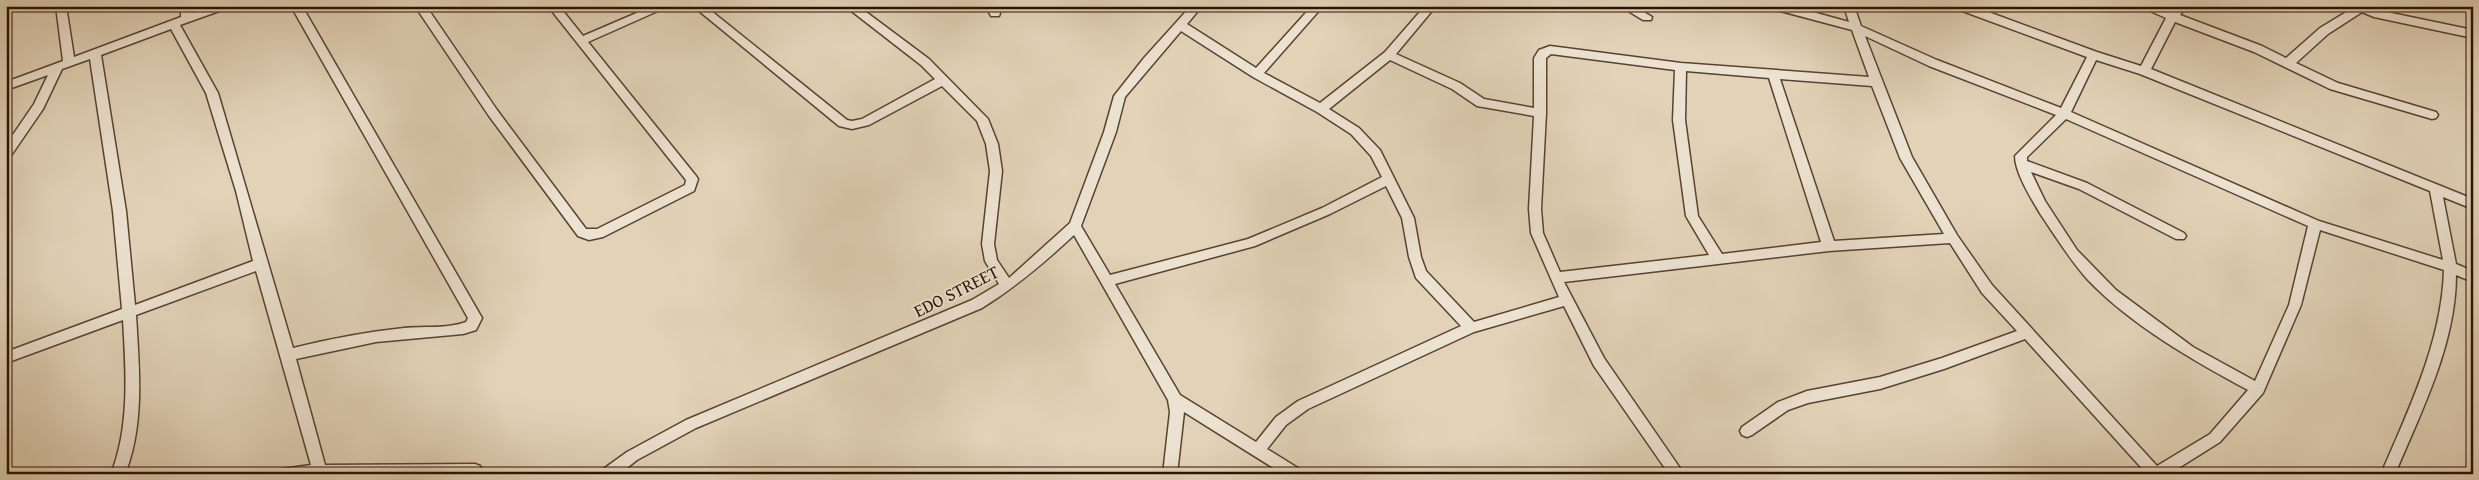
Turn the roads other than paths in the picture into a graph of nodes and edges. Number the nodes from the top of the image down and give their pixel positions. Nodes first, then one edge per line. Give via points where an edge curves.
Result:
1 (61, 6) edge
2 (186, 6) edge
3 (221, 6) edge
4 (296, 6) edge
5 (420, 6) edge
6 (553, 6) edge
7 (664, 6) edge
8 (698, 6) edge
9 (850, 6) edge
10 (1197, 6) edge
11 (1318, 6) edge
12 (1431, 6) edge
13 (1626, 6) edge
14 (1777, 6) edge
15 (1849, 6) edge
16 (1961, 6) edge
17 (2144, 6) edge
18 (2182, 6) edge
19 (2359, 7) edge
20 (1647, 16) dead end
21 (2173, 16) junction
22 (187, 19) junction
23 (174, 24) junction
24 (1180, 25) junction
25 (1857, 28) junction
26 (2473, 34) edge
27 (580, 41) junction
28 (95, 54) junction
29 (1389, 55) junction
30 (2093, 56) junction
31 (69, 64) junction
32 (2287, 64) junction
33 (1681, 67) junction
34 (57, 68) junction
35 (2144, 71) junction
36 (1257, 74) junction
37 (1773, 74) junction
38 (943, 80) junction
39 (1876, 82) junction
40 (6, 86) edge
41 (1321, 109) junction
42 (1540, 113) junction
43 (2064, 114) junction
44 (2432, 115) dead end
45 (6, 154) edge
46 (2021, 164) junction
47 (1389, 179) junction
48 (2435, 188) junction
49 (2473, 204) edge
50 (2315, 224) junction
51 (1075, 226) junction
52 (2180, 236) dead end
53 (1953, 238) junction
54 (1829, 246) junction
55 (1719, 260) junction
56 (260, 264) junction
57 (2450, 267) junction
58 (2473, 277) edge
59 (1556, 278) junction
60 (1106, 281) junction
61 (1007, 286) junction
62 (1568, 300) junction
63 (131, 313) junction
64 (1471, 328) junction
65 (2026, 333) junction
66 (288, 355) junction
67 (6, 358) edge
68 (2258, 389) junction
69 (1175, 399) junction
70 (1747, 431) dead end
71 (1258, 449) junction
72 (475, 470) dead end
73 (320, 471) junction
74 (118, 474) edge
75 (280, 474) edge
76 (607, 474) edge
77 (1170, 474) edge
78 (1296, 474) edge
79 (1677, 474) edge
80 (2388, 474) edge

1 - 31 street
2 - 22 street
3 - 22 street
4 - 66 street via 474,318 471,326 461,331 409,332 357,339
5 - 27 street via 511,137 582,233 589,235 599,234 690,188 693,183
6 - 27 street
7 - 27 street
8 - 38 street via 843,124 865,122
9 - 38 street via 925,62
10 - 24 street, EDO STREET
11 - 36 street
12 - 29 street
13 - 20 street
14 - 25 street
15 - 25 street
16 - 30 street
17 - 21 street
18 - 21 street
19 - 26 street
19 - 32 street via 2324,31
21 - 32 street via 2258,49
21 - 35 street
22 - 23 street
23 - 28 street
23 - 56 street via 212,94 242,191
24 - 36 street
24 - 51 street, EDO STREET via 1120,96
25 - 39 street
25 - 43 street via 1933,63
28 - 31 street
28 - 63 street via 118,200
29 - 41 street
29 - 42 street via 1456,86 1481,103
30 - 35 street
30 - 43 street
31 - 34 street
32 - 44 street via 2334,86
33 - 37 street
33 - 42 street via 1550,50 1540,58
33 - 55 street via 1679,120 1692,216
34 - 40 street
34 - 45 street via 39,106
35 - 48 street
36 - 41 street
37 - 39 street
37 - 54 street
38 - 61 street via 982,119 992,144 996,171 988,244 992,260
39 - 53 street via 1906,158
41 - 47 street via 1355,131 1376,153
42 - 59 street via 1535,209 1538,233
43 - 46 street via 2021,156
43 - 50 street
46 - 52 street via 2083,186
46 - 68 street via 2040,203 2073,253 2111,294 2188,351
47 - 60 street via 1251,243
47 - 64 street via 1408,218 1421,274
48 - 49 street
48 - 57 street
50 - 57 street
50 - 68 street via 2295,305
51 - 60 street
51 - 61 street, EDO STREET via 1052,250
53 - 54 street
53 - 65 street via 1987,289
54 - 55 street
55 - 59 street
56 - 63 street
56 - 66 street
57 - 58 street
57 - 80 street via 2448,301 2441,331 2414,414
59 - 62 street
60 - 69 street
61 - 76 street, EDO STREET via 938,322 691,424 632,456
62 - 64 street
62 - 79 street via 1598,362
63 - 67 street
63 - 74 street via 132,433
64 - 71 street via 1303,405 1281,421
65 - 68 street via 2156,474 2215,438
65 - 70 street via 1880,382 1807,397 1783,406
66 - 73 street
69 - 71 street
69 - 77 street via 1177,412
71 - 78 street
72 - 73 street
73 - 75 street

